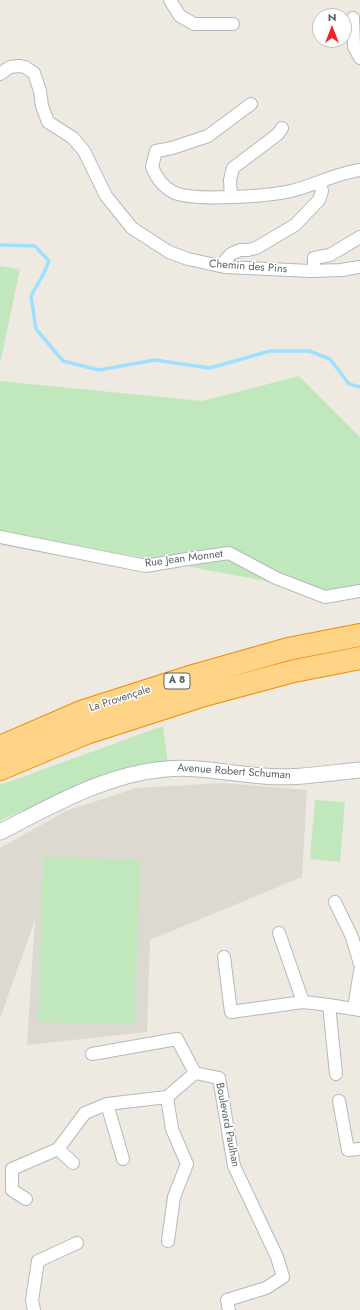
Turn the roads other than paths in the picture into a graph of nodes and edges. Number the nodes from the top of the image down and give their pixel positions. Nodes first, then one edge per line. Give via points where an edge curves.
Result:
1 (170, 0) edge
2 (353, 18) dead end
3 (233, 24) dead end
4 (360, 58) edge
5 (0, 74) edge
6 (251, 104) dead end
7 (282, 128) dead end
8 (360, 170) edge
9 (320, 182) junction
10 (231, 197) junction
11 (360, 237) edge
12 (220, 266) junction
13 (360, 267) edge
14 (314, 271) junction
15 (0, 537) edge
16 (360, 591) edge
17 (360, 635) edge
18 (360, 658) edge
19 (0, 746) edge
20 (0, 769) edge
21 (360, 770) edge
22 (0, 832) edge
23 (335, 902) dead end
24 (279, 933) dead end
25 (224, 957) dead end
26 (360, 964) edge
27 (360, 971) edge
28 (303, 1002) junction
29 (329, 1005) junction
30 (357, 1009) edge
31 (92, 1054) dead end
32 (195, 1072) junction
33 (336, 1074) dead end
34 (167, 1097) junction
35 (339, 1101) dead end
36 (107, 1104) junction
37 (58, 1149) junction
38 (360, 1149) edge
39 (123, 1159) dead end
40 (73, 1162) dead end
41 (26, 1200) dead end
42 (168, 1241) dead end
43 (77, 1243) dead end
44 (34, 1310) edge
45 (229, 1310) edge

1 - 3 street via 180,16 194,24
2 - 4 street via 354,47
5 - 12 street, Chemin des Pins via 10,67 19,66 26,67 34,73 48,122 73,138 84,151 106,196 132,228 169,252 188,260
6 - 10 street via 208,136 156,151 152,167 159,181 174,193 195,197
7 - 10 street via 278,134 233,168 230,180
8 - 9 street
9 - 10 street via 293,190
9 - 12 street via 322,191 319,200 295,226 256,248 231,254
11 - 14 street via 330,255 314,258
12 - 14 street, Chemin des Pins
13 - 14 street, Chemin des Pins
15 - 16 street, Rue Jean Monnet via 146,566 229,554 276,578 325,596
17 - 19 highway, La Provençale / A 8 via 288,649 193,676 81,712
18 - 20 highway, La Provençale / A 8 via 294,671 201,696 86,733
21 - 22 street, Avenue Robert Schuman via 301,776 264,776 187,768 148,771 93,786
23 - 26 street via 352,937
24 - 28 street
25 - 28 street via 231,1012
27 - 30 street
28 - 29 street
29 - 30 street
29 - 33 street
31 - 32 street via 178,1040
32 - 34 street
32 - 45 street, Boulevard Paulhan via 219,1078 234,1166 277,1257 283,1277 266,1288 227,1300
34 - 36 street
34 - 42 street via 172,1129 187,1164 174,1197
35 - 38 street via 348,1150
36 - 37 street via 85,1113
36 - 39 street
37 - 40 street
37 - 41 street via 12,1169 12,1190
43 - 44 street via 38,1261 32,1300

